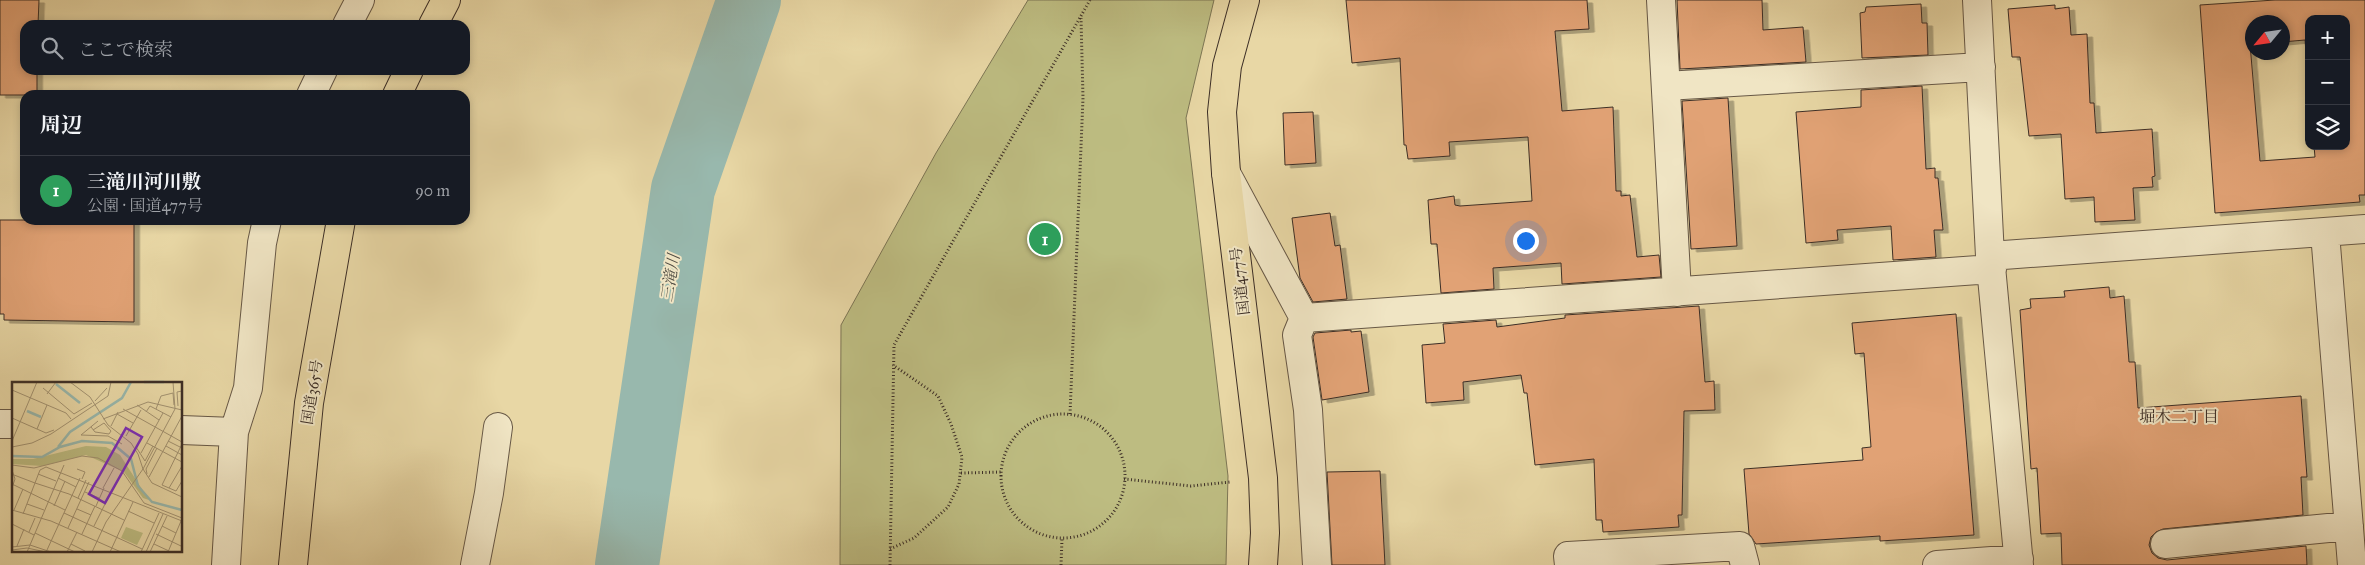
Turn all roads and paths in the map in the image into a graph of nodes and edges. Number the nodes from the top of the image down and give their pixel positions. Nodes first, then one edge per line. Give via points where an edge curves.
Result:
1 (360, 0) edge
2 (446, 0) edge
3 (1090, 0) edge
4 (1245, 0) edge
5 (1661, 0) edge
6 (1977, 0) edge
7 (1081, 17) junction
8 (350, 20) edge
9 (436, 20) edge
10 (1981, 67) junction
11 (321, 75) edge
12 (407, 75) edge
13 (1666, 86) junction
14 (313, 90) edge
15 (399, 90) edge
16 (1226, 173) junction
17 (266, 225) edge
18 (339, 225) edge
19 (2365, 229) edge
20 (2325, 233) junction
21 (1991, 263) junction
22 (1676, 292) junction
23 (1304, 318) junction
24 (893, 365) junction
25 (1070, 414) junction
26 (498, 427) dead end
27 (182, 430) edge
28 (234, 432) junction
29 (1002, 472) junction
30 (961, 473) junction
31 (1263, 478) junction
32 (1124, 479) junction
33 (2349, 526) junction
34 (1062, 539) junction
35 (2165, 544) dead end
36 (890, 549) junction
37 (2019, 562) edge
38 (226, 565) edge
39 (293, 565) edge
40 (475, 565) edge
41 (890, 565) edge
42 (1060, 565) edge
43 (1263, 565) edge
44 (1317, 565) edge
45 (1569, 565) edge
46 (1745, 565) edge
47 (1937, 565) edge
48 (2352, 565) edge

1 - 8 street
2 - 9 highway
3 - 7 path
4 - 16 highway, 国道477号 via 1225,84 1222,112
5 - 13 street
6 - 10 street
7 - 24 path via 894,345
7 - 25 path via 1083,98
10 - 13 street
10 - 21 street
11 - 14 street
12 - 15 highway
13 - 22 street
16 - 23 street
16 - 31 highway, 国道477号
17 - 28 street via 248,388
18 - 39 highway, 国道365号 via 308,403
19 - 20 street
20 - 21 street
20 - 33 street
21 - 22 street
21 - 37 street
22 - 23 street
23 - 44 street via 1297,334 1308,410
24 - 30 path via 938,396 962,457
24 - 36 path
25 - 29 path via 1050,415 1032,422 1016,435 1006,452
25 - 32 path via 1106,431 1118,447 1125,468
26 - 40 street
27 - 28 street
28 - 38 street
29 - 30 path
29 - 34 path via 1003,491 1011,510 1024,524 1043,535
30 - 36 path via 960,484 948,507 914,538
31 - 32 path via 1191,486
31 - 43 highway, 国道477号
32 - 34 path via 1116,508 1103,524 1084,534
33 - 35 street
33 - 48 street
34 - 42 path
36 - 41 path
37 - 47 street
45 - 46 street via 1568,556 1740,546

